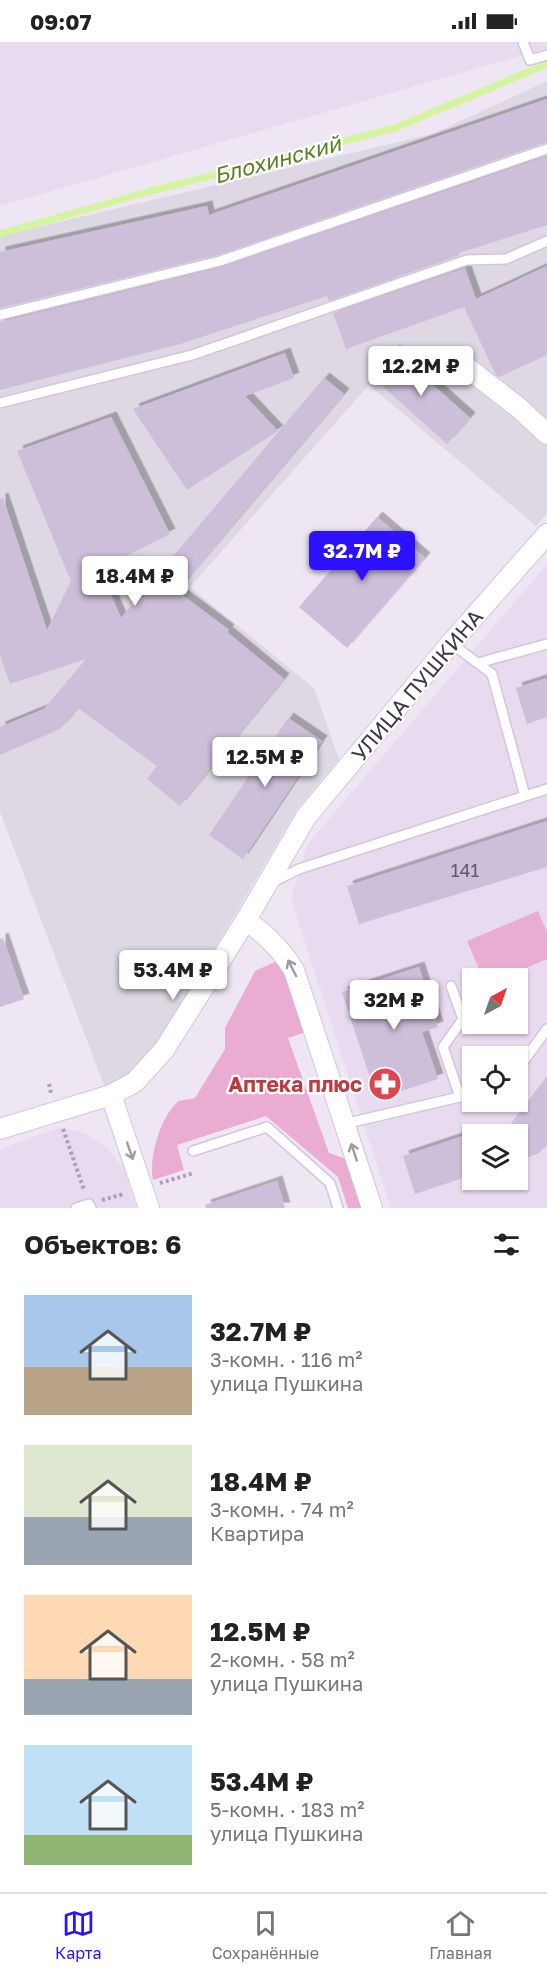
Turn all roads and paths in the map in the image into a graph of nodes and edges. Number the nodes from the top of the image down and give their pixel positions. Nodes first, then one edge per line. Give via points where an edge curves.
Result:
1 (523, 42) edge
2 (547, 55) edge
3 (547, 149) edge
4 (547, 241) edge
5 (0, 315) edge
6 (456, 359) dead end
7 (0, 403) edge
8 (547, 434) edge
9 (547, 534) edge
10 (451, 643) junction
11 (547, 644) edge
12 (478, 663) junction
13 (547, 789) edge
14 (525, 796) junction
15 (268, 884) junction
16 (246, 920) junction
17 (451, 986) dead end
18 (547, 1029) edge
19 (528, 1055) edge
20 (49, 1084) dead end
21 (111, 1095) junction
22 (460, 1097) joint
23 (57, 1112) junction
24 (344, 1124) junction
25 (0, 1129) edge
26 (193, 1151) dead end
27 (90, 1206) edge
28 (76, 1208) edge
29 (149, 1208) edge
30 (338, 1208) edge
31 (372, 1208) edge

1 - 2 lane via 530,60
3 - 5 lane via 220,261
4 - 7 lane via 506,259 467,260 192,355
6 - 8 street
9 - 10 street, УЛИЦА ПУШКИНА
10 - 12 lane
10 - 15 street, УЛИЦА ПУШКИНА via 306,817
11 - 12 lane
12 - 14 lane via 492,674
13 - 14 lane
14 - 15 lane via 299,869
15 - 16 street, УЛИЦА ПУШКИНА
16 - 21 street, УЛИЦА ПУШКИНА via 164,1050 135,1083
24 -> 16 street via 294,970 266,934
17 - 22 lane via 463,1019 443,1047
18 - 19 lane
20 - 23 path
21 - 23 street, УЛИЦА ПУШКИНА
21 -> 29 street
22 - 24 lane
23 - 25 street, УЛИЦА ПУШКИНА
23 - 27 path
31 -> 24 street
26 - 30 lane via 267,1128 330,1183
27 - 28 lane

